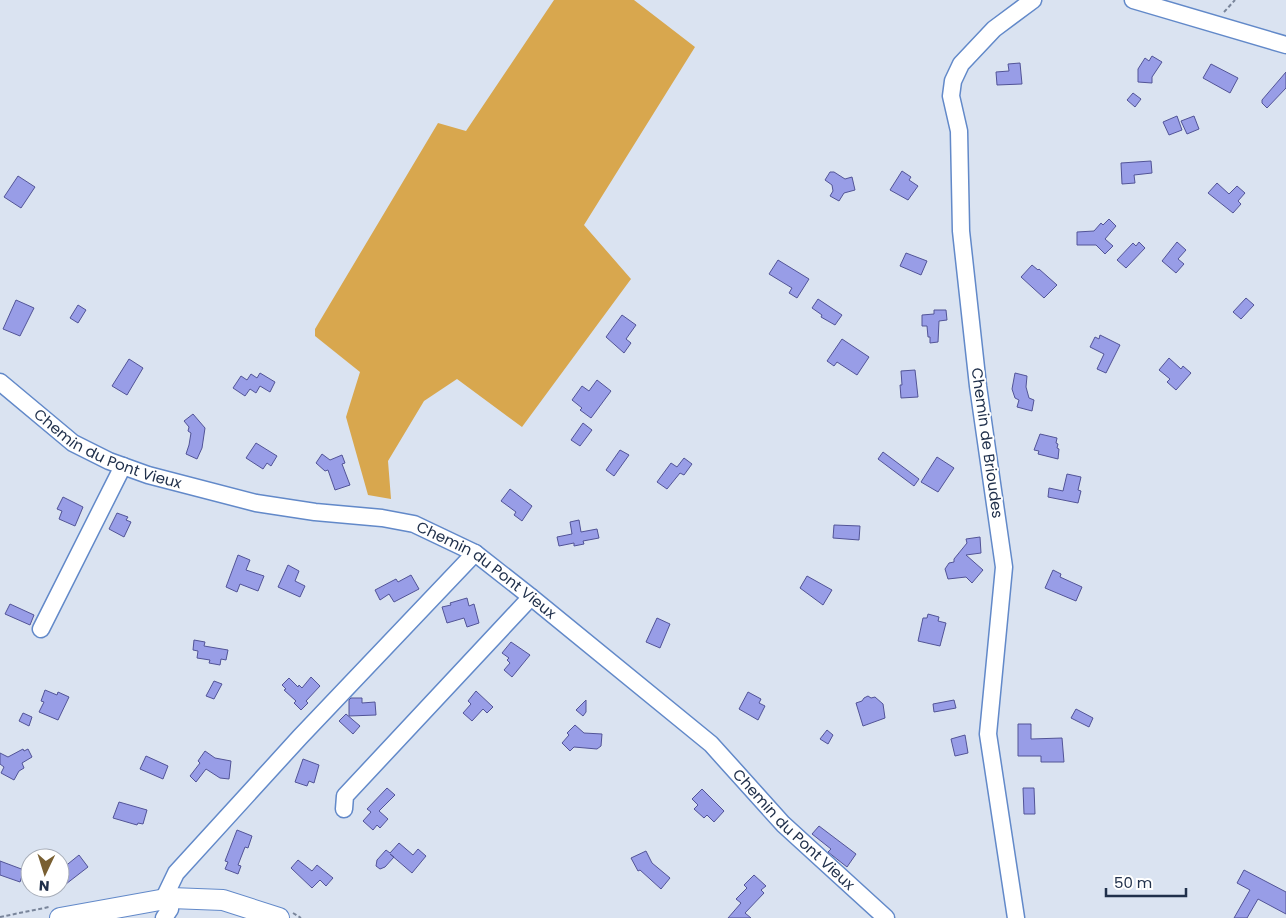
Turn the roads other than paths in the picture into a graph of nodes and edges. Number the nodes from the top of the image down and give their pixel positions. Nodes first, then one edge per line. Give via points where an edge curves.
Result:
1 (1033, 0) edge
2 (1133, 0) edge
3 (1286, 45) edge
4 (0, 382) edge
5 (123, 466) junction
6 (475, 553) junction
7 (531, 597) junction
8 (41, 629) dead end
9 (344, 809) dead end
10 (166, 905) edge
11 (60, 918) edge
12 (279, 918) edge
13 (886, 918) edge
14 (1016, 918) edge

1 - 14 street, Chemin de Brioudes via 994,29 961,64 953,81 952,96 959,131 961,231 977,378 1004,567 988,734
2 - 3 street
4 - 5 street, Chemin du Pont Vieux via 73,443
5 - 6 street, Chemin du Pont Vieux via 256,503 414,524
5 - 8 street
6 - 7 street, Chemin du Pont Vieux
6 - 10 street via 176,873
7 - 9 street via 345,796
7 - 13 street, Chemin du Pont Vieux via 711,744 783,824
10 - 11 main road
10 - 12 main road via 223,900

